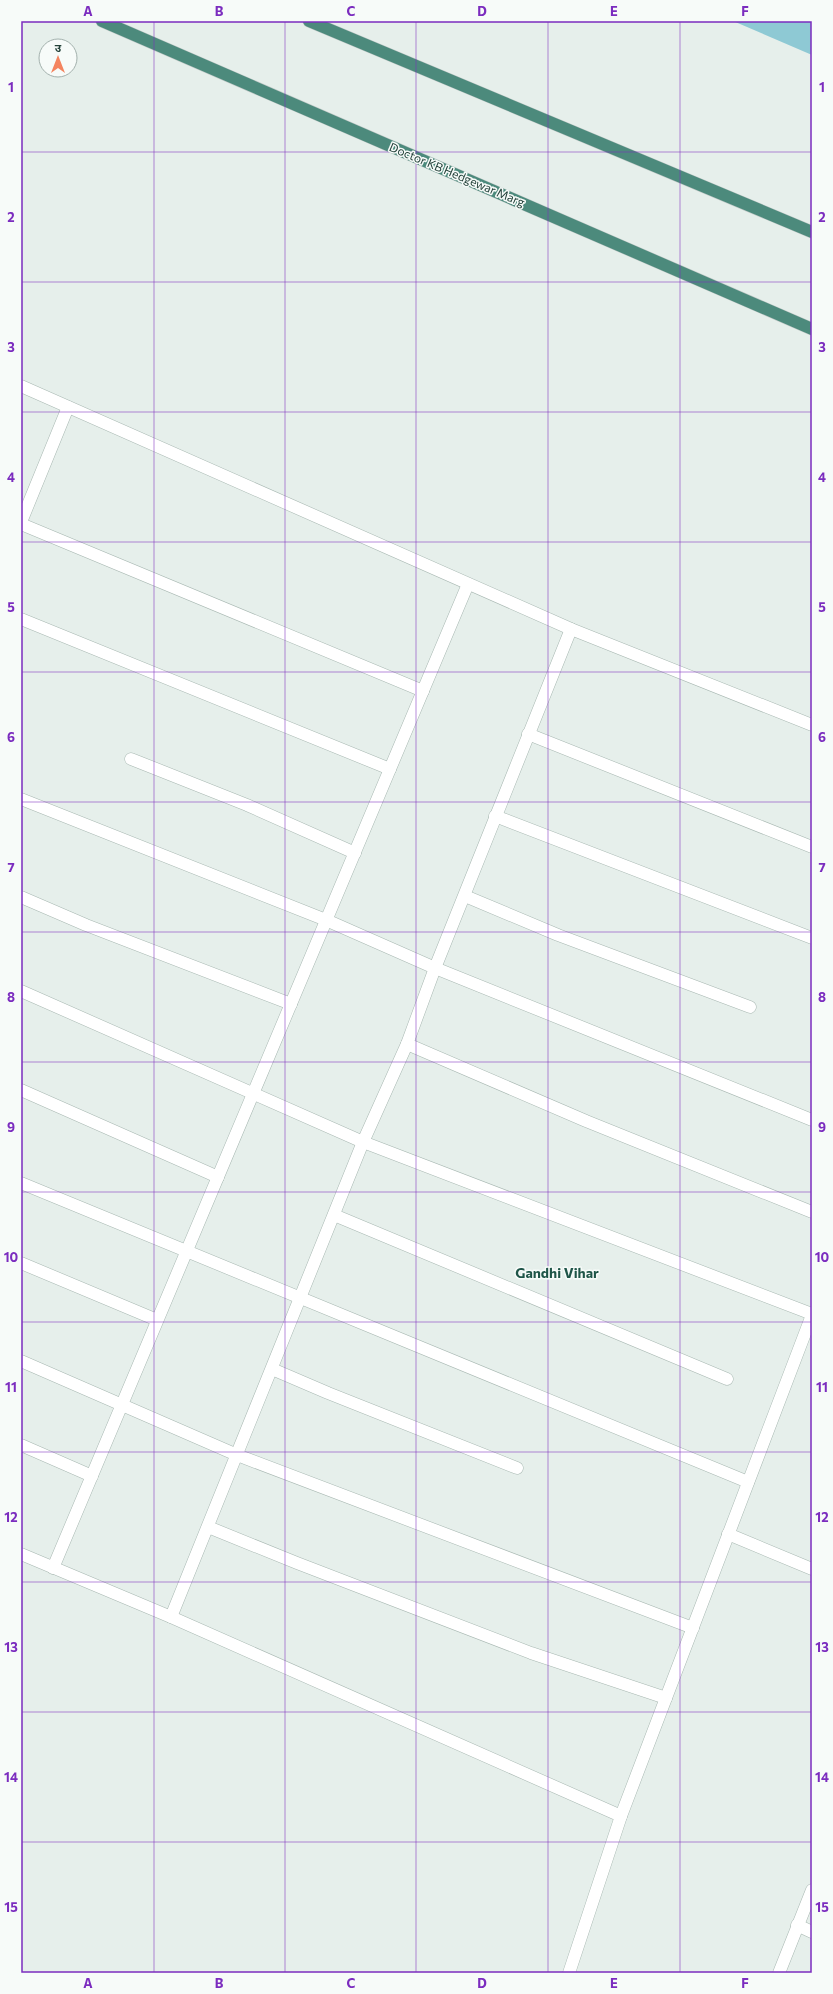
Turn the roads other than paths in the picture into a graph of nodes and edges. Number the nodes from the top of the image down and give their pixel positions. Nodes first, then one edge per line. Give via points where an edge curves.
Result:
1 (102, 21) edge
2 (309, 21) edge
3 (812, 232) edge
4 (812, 329) edge
5 (21, 386) edge
6 (68, 407) junction
7 (21, 523) edge
8 (468, 584) junction
9 (21, 619) edge
10 (571, 628) junction
11 (423, 691) junction
12 (812, 726) edge
13 (528, 734) junction
14 (130, 759) dead end
15 (390, 769) junction
16 (21, 799) edge
17 (495, 816) junction
18 (812, 847) edge
19 (355, 853) junction
20 (465, 896) junction
21 (21, 897) edge
22 (326, 920) junction
23 (812, 938) edge
24 (435, 968) junction
25 (21, 991) edge
26 (291, 1004) junction
27 (750, 1007) dead end
28 (406, 1044) junction
29 (21, 1090) edge
30 (253, 1094) junction
31 (812, 1120) edge
32 (363, 1142) junction
33 (218, 1177) junction
34 (21, 1183) edge
35 (812, 1212) edge
36 (334, 1215) junction
37 (187, 1250) junction
38 (21, 1263) edge
39 (300, 1298) junction
40 (812, 1315) edge
41 (158, 1320) junction
42 (21, 1361) edge
43 (272, 1369) junction
44 (727, 1379) dead end
45 (122, 1404) junction
46 (21, 1445) edge
47 (237, 1455) junction
48 (517, 1468) dead end
49 (92, 1476) junction
50 (748, 1482) junction
51 (208, 1527) junction
52 (728, 1534) junction
53 (21, 1554) edge
54 (53, 1568) junction
55 (812, 1569) edge
56 (171, 1617) junction
57 (693, 1628) junction
58 (666, 1698) junction
59 (621, 1816) junction
60 (812, 1890) edge
61 (797, 1925) junction
62 (812, 1932) edge
63 (569, 1973) edge
64 (778, 1973) edge

1 - 4 highway, Doctor KB Hedgewar Marg
2 - 3 highway
5 - 6 street
6 - 7 street
6 - 8 street
7 - 11 street
8 - 10 street
8 - 11 street
9 - 15 street
10 - 12 street
10 - 13 street
11 - 15 street
13 - 17 street
13 - 18 street
14 - 19 street via 247,805
15 - 19 street
16 - 22 street
17 - 20 street
17 - 23 street
19 - 22 street
20 - 24 street
20 - 27 street via 558,935
21 - 26 street via 93,928
22 - 24 street
22 - 26 street
24 - 28 street
24 - 31 street
25 - 30 street
26 - 30 street
28 - 32 street
28 - 35 street via 586,1121
29 - 33 street
30 - 32 street
30 - 33 street
32 - 36 street
32 - 40 street
33 - 37 street
34 - 37 street
36 - 39 street
36 - 44 street
37 - 39 street
37 - 41 street
38 - 41 street
39 - 43 street
39 - 50 street
40 - 50 street
41 - 45 street
42 - 45 street
43 - 47 street
43 - 48 street
45 - 47 street
45 - 49 street
46 - 49 street
47 - 51 street
47 - 57 street
49 - 54 street
50 - 52 street
51 - 56 street
51 - 58 street via 531,1653
52 - 55 street
52 - 57 street
53 - 54 street
54 - 56 street
56 - 59 street
57 - 58 street
58 - 59 street
59 - 63 street
60 - 61 street
61 - 62 street
61 - 64 street

